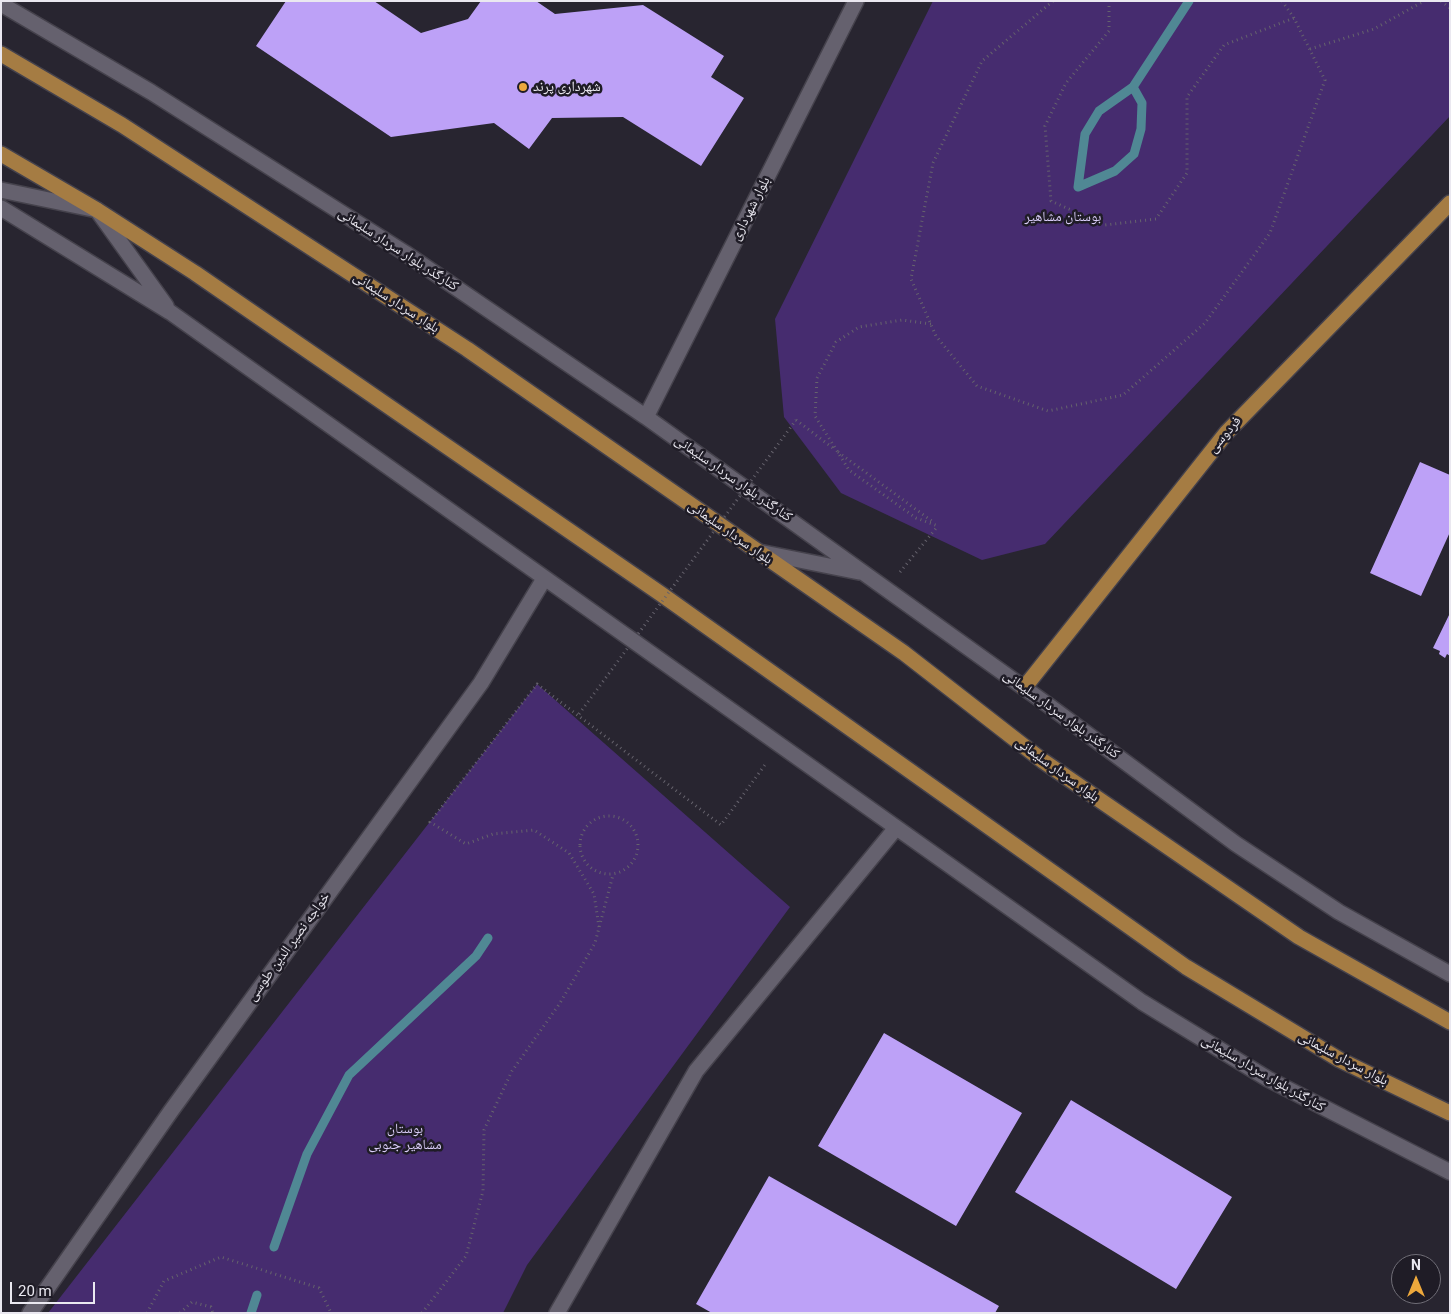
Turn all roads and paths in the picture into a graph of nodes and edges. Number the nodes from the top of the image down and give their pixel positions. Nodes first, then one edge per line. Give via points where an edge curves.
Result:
1 (856, 1) edge
2 (1053, 1) edge
3 (1108, 1) edge
4 (1282, 1) edge
5 (1424, 1) edge
6 (1442, 1) edge
7 (1, 4) edge
8 (1450, 8) edge
9 (1294, 18) junction
10 (1310, 50) junction
11 (1, 54) edge
12 (1, 154) edge
13 (1, 190) edge
14 (1450, 203) edge
15 (1, 208) edge
16 (97, 210) junction
17 (170, 312) junction
18 (931, 324) junction
19 (646, 417) junction
20 (836, 450) junction
21 (938, 526) junction
22 (757, 552) junction
23 (865, 573) junction
24 (544, 579) junction
25 (886, 588) junction
26 (1024, 688) junction
27 (578, 714) junction
28 (780, 746) junction
29 (896, 828) junction
30 (613, 874) junction
31 (599, 927) junction
32 (1450, 974) edge
33 (1450, 1022) edge
34 (1450, 1113) edge
35 (1450, 1172) edge
36 (30, 1313) edge
37 (147, 1313) edge
38 (180, 1313) edge
39 (213, 1313) edge
40 (332, 1313) edge
41 (422, 1313) edge
42 (557, 1313) edge

1 - 19 street, بلوار شهرداری
2 - 18 path via 982,61 933,162 911,279
3 - 9 path via 1109,31 1066,83 1045,126 1052,201 1105,225 1156,219 1187,173 1187,97 1224,45
4 - 9 path
5 - 10 path via 1374,29
6 - 8 path
7 - 19 street, کنارگذر بلوار سردار سلیمانی via 151,92 405,253
9 - 10 path
10 - 18 path via 1325,80 1270,233 1205,323 1123,395 1048,411 977,386 936,336
11 - 22 main road, بلوار سردار سلیمانی via 122,125 467,349
12 - 16 main road, بلوار سردار سلیمانی
13 - 16 street
14 - 26 main road, فردوسی via 1226,432
15 - 17 street, کنارگذر بلوار سردار سلیمانی
16 - 17 street
16 - 34 main road, بلوار سردار سلیمانی via 195,273 661,594 1186,966 1340,1060
17 - 24 street, کنارگذر بلوار سردار سلیمانی
18 - 20 path via 902,320 859,327 836,342 817,378 815,416
19 - 23 street, کنارگذر بلوار سردار سلیمانی
20 - 21 path
20 - 21 path via 849,470 916,518
20 - 27 path, bridge via 796,420
21 - 25 path
22 - 23 street
22 - 33 main road, بلوار سردار سلیمانی via 904,654 1043,761 1299,938
23 - 25 street, کنارگذر بلوار سردار سلیمانی
24 - 28 street, کنارگذر بلوار سردار سلیمانی
24 - 36 street, خواجه نصیر الدین طوسی via 481,683 171,1111
25 - 26 street, کنارگذر بلوار سردار سلیمانی
26 - 32 street, کنارگذر بلوار سردار سلیمانی via 1236,844 1339,912
27 - 28 path via 721,825
27 - 31 path via 537,684 430,822 466,844 492,834 534,830 569,853 594,894
28 - 29 street, کنارگذر بلوار سردار سلیمانی
29 - 35 street, کنارگذر بلوار سردار سلیمانی via 1142,1002 1268,1079
29 - 42 street via 696,1071
30 - 30 path via 592,870 584,862 579,842 582,831 590,822 612,815 632,826 638,837 634,861 625,870
30 - 31 path
31 - 41 path via 595,943 560,1003 512,1071 484,1130 483,1191 466,1256
37 - 40 path via 164,1280 221,1257 319,1288
38 - 39 path via 192,1302 211,1307

